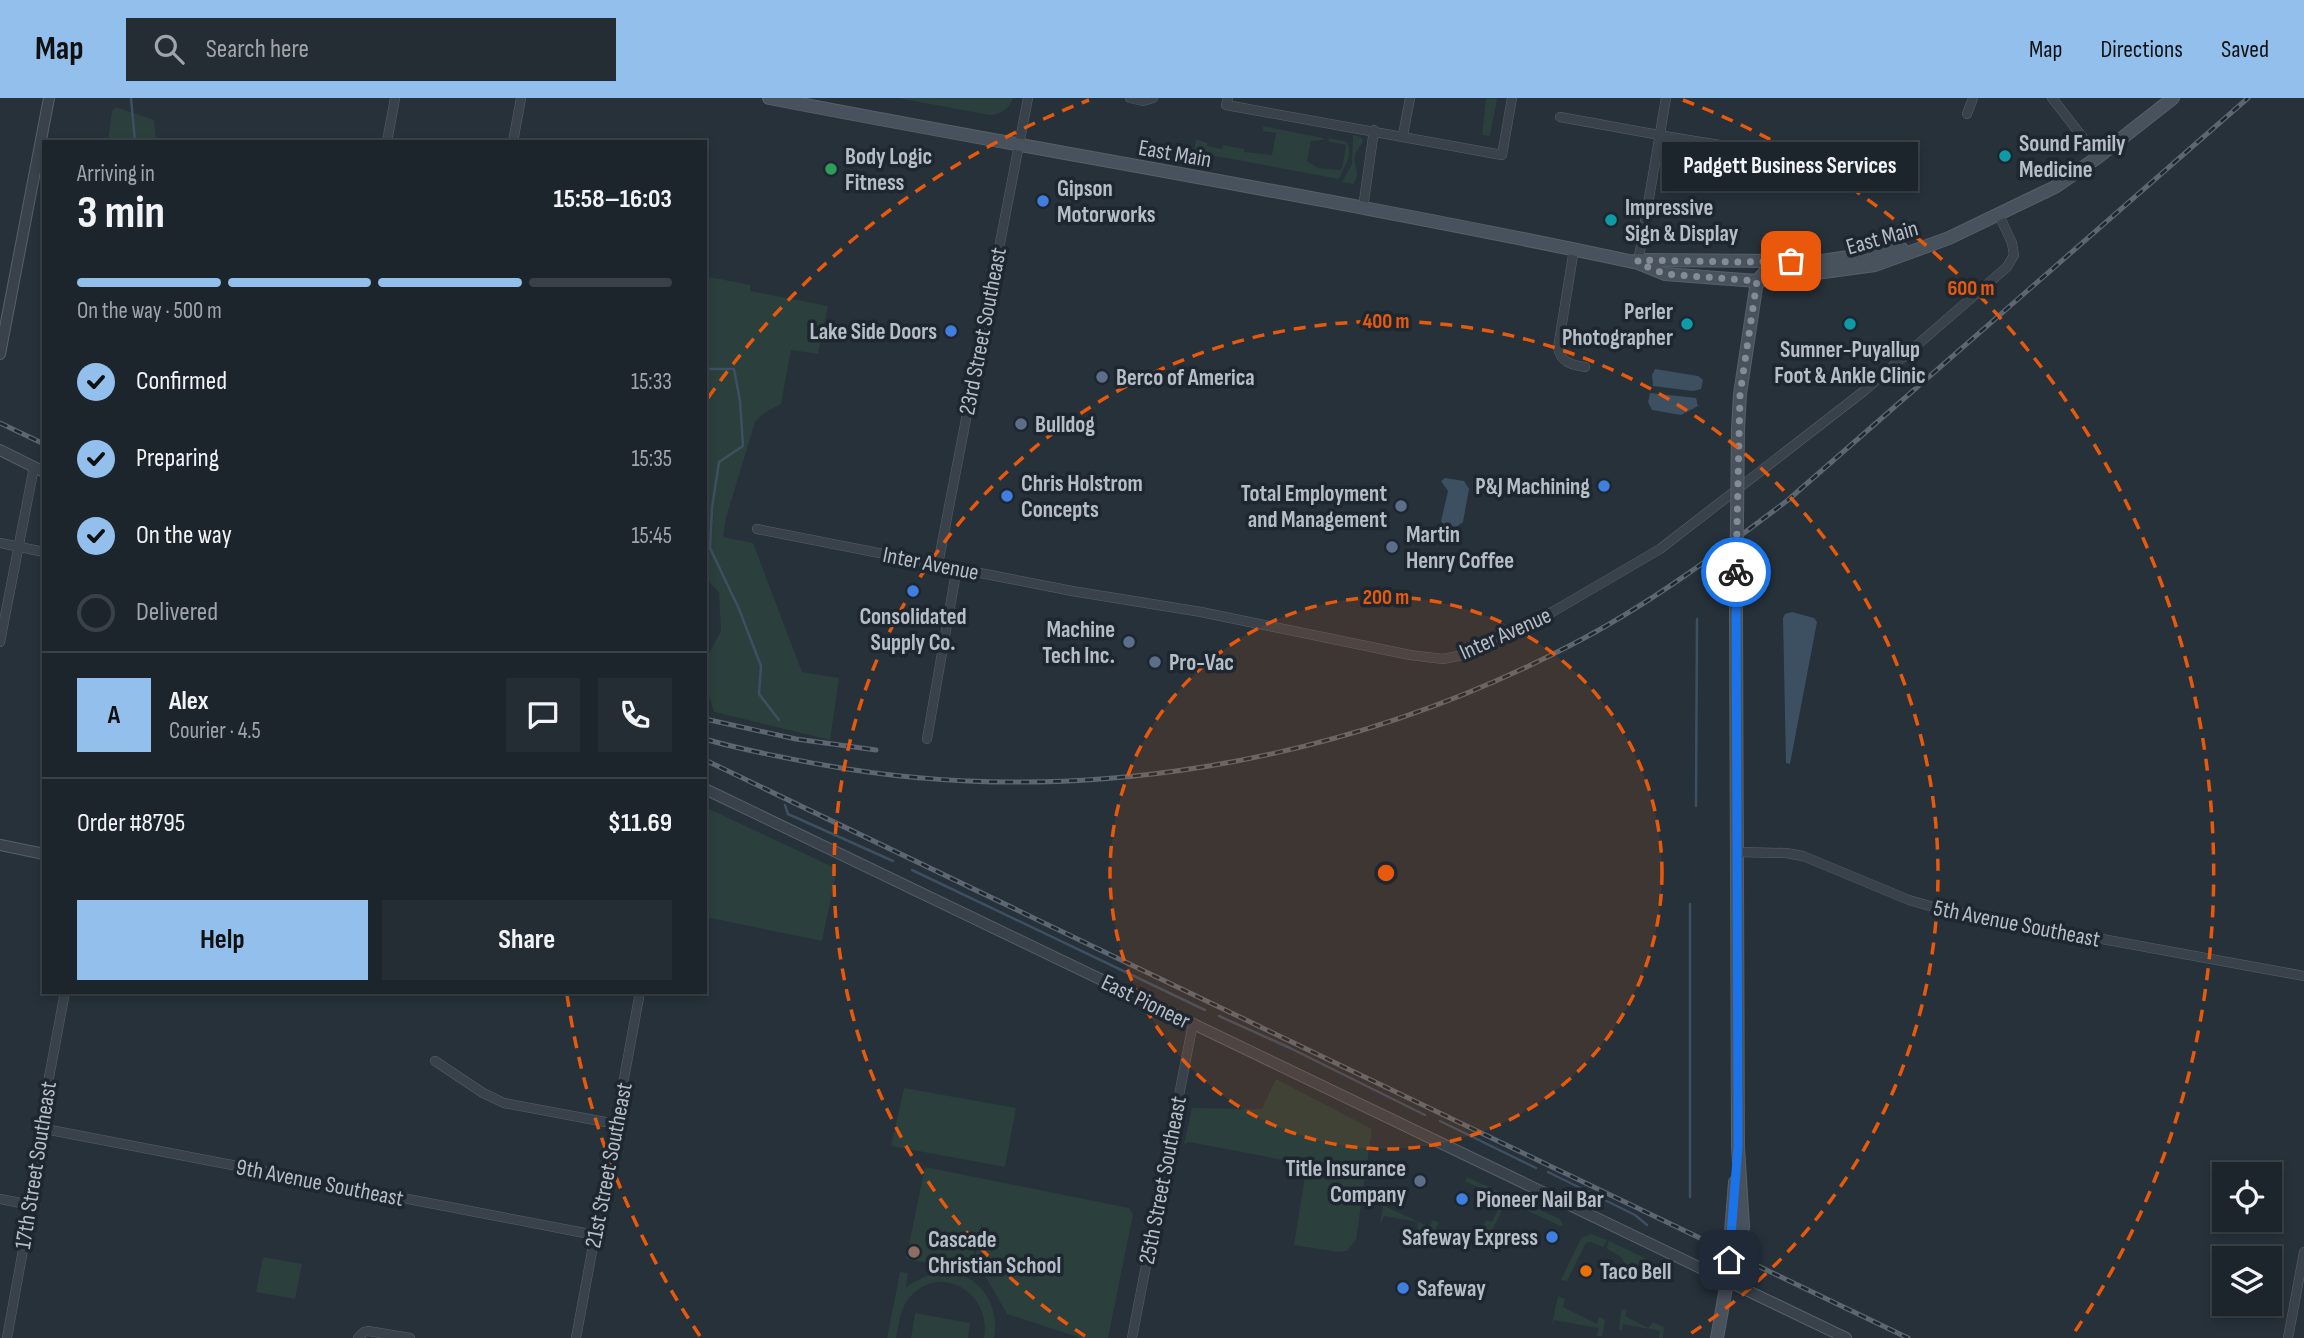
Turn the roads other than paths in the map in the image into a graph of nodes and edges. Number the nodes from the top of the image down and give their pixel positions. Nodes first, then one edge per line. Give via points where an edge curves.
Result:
1 (49, 98) edge
2 (395, 98) edge
3 (521, 98) edge
4 (769, 98) edge
5 (1028, 98) edge
6 (1130, 98) edge
7 (1153, 98) edge
8 (1228, 98) edge
9 (1410, 98) edge
10 (1512, 98) edge
11 (1666, 98) edge
12 (1973, 98) edge
13 (2052, 98) edge
14 (2173, 98) edge
15 (1968, 114) dead end
16 (1560, 117) dead end
17 (1374, 130) junction
18 (1403, 135) junction
19 (1660, 135) junction
20 (387, 140) edge
21 (513, 140) edge
22 (1018, 146) junction
23 (1870, 156) dead end
24 (2098, 157) junction
25 (1363, 208) junction
26 (1999, 215) junction
27 (1936, 243) junction
28 (1574, 249) junction
29 (1850, 258) junction
30 (1680, 260) junction
31 (1638, 261) junction
32 (1757, 281) junction
33 (0, 354) edge
34 (1585, 367) dead end
35 (0, 450) edge
36 (39, 469) edge
37 (757, 528) dead end
38 (0, 543) edge
39 (17, 547) junction
40 (42, 552) edge
41 (937, 564) junction
42 (957, 568) junction
43 (0, 642) edge
44 (927, 739) dead end
45 (707, 790) edge
46 (0, 845) edge
47 (1737, 852) junction
48 (42, 854) edge
49 (2304, 976) edge
50 (65, 994) edge
51 (640, 994) edge
52 (1193, 1023) junction
53 (435, 1061) dead end
54 (616, 1124) junction
55 (45, 1129) junction
56 (0, 1199) edge
57 (31, 1205) junction
58 (595, 1235) junction
59 (2304, 1252) edge
60 (1727, 1282) junction
61 (5, 1320) edge
62 (361, 1335) edge
63 (7, 1338) edge
64 (410, 1338) edge
65 (576, 1338) edge
66 (1132, 1338) edge
67 (1717, 1338) edge
68 (1846, 1338) edge
69 (2288, 1338) edge

1 - 33 street
2 - 20 street
3 - 21 street
4 - 22 main road, East Main
5 - 22 street, 23rd Street Southeast
6 - 7 street
8 - 17 street via 1226,105
9 - 18 street
10 - 18 street via 1502,155
11 - 19 street
12 - 15 street
13 - 24 street
14 - 24 main road, East Main
16 - 19 street
17 - 18 street
17 - 25 street
19 - 23 street via 1757,149
19 - 31 street
22 - 25 main road, East Main
22 - 41 street, 23rd Street Southeast
24 - 26 main road, East Main via 2054,187
25 - 28 main road, East Main
26 - 27 main road, East Main
26 - 42 street, Inter Avenue via 2014,253 2007,267 1864,391 1660,549 1472,653 1443,659 1410,654
27 - 29 main road, East Main
27 - 32 main road, East Main via 1860,269
28 - 31 main road, East Main
28 - 34 street via 1558,336 1560,356
29 - 30 main road, East Main
29 - 32 main road, East Main via 1768,269
30 - 31 main road, East Main
30 - 32 main road, East Main via 1741,271
31 - 32 main road, East Main via 1665,274
32 - 47 main road, bridge via 1738,429
35 - 36 street
36 - 39 street
37 - 41 street, Inter Avenue
38 - 39 street
39 - 40 street
39 - 43 street
41 - 42 street, Inter Avenue
42 - 44 street
45 - 52 street, East Pioneer
46 - 48 street
47 - 49 street, 5th Avenue Southeast via 1803,856 1944,911
47 - 60 main road via 1738,1147 1743,1227
50 - 55 street, 17th Street Southeast via 42,1113
51 - 54 street, 21st Street Southeast
52 - 60 street, East Pioneer
52 - 66 street, 25th Street Southeast
53 - 54 street via 504,1103
54 - 58 street, 21st Street Southeast
55 - 57 street, 17th Street Southeast
55 - 58 street, 9th Avenue Southeast
56 - 57 street
57 - 61 street, 17th Street Southeast
58 - 65 street, 21st Street Southeast
59 - 69 street
60 - 67 main road
60 - 68 street
61 - 63 street, 17th Street Southeast
62 - 64 street via 374,1331

